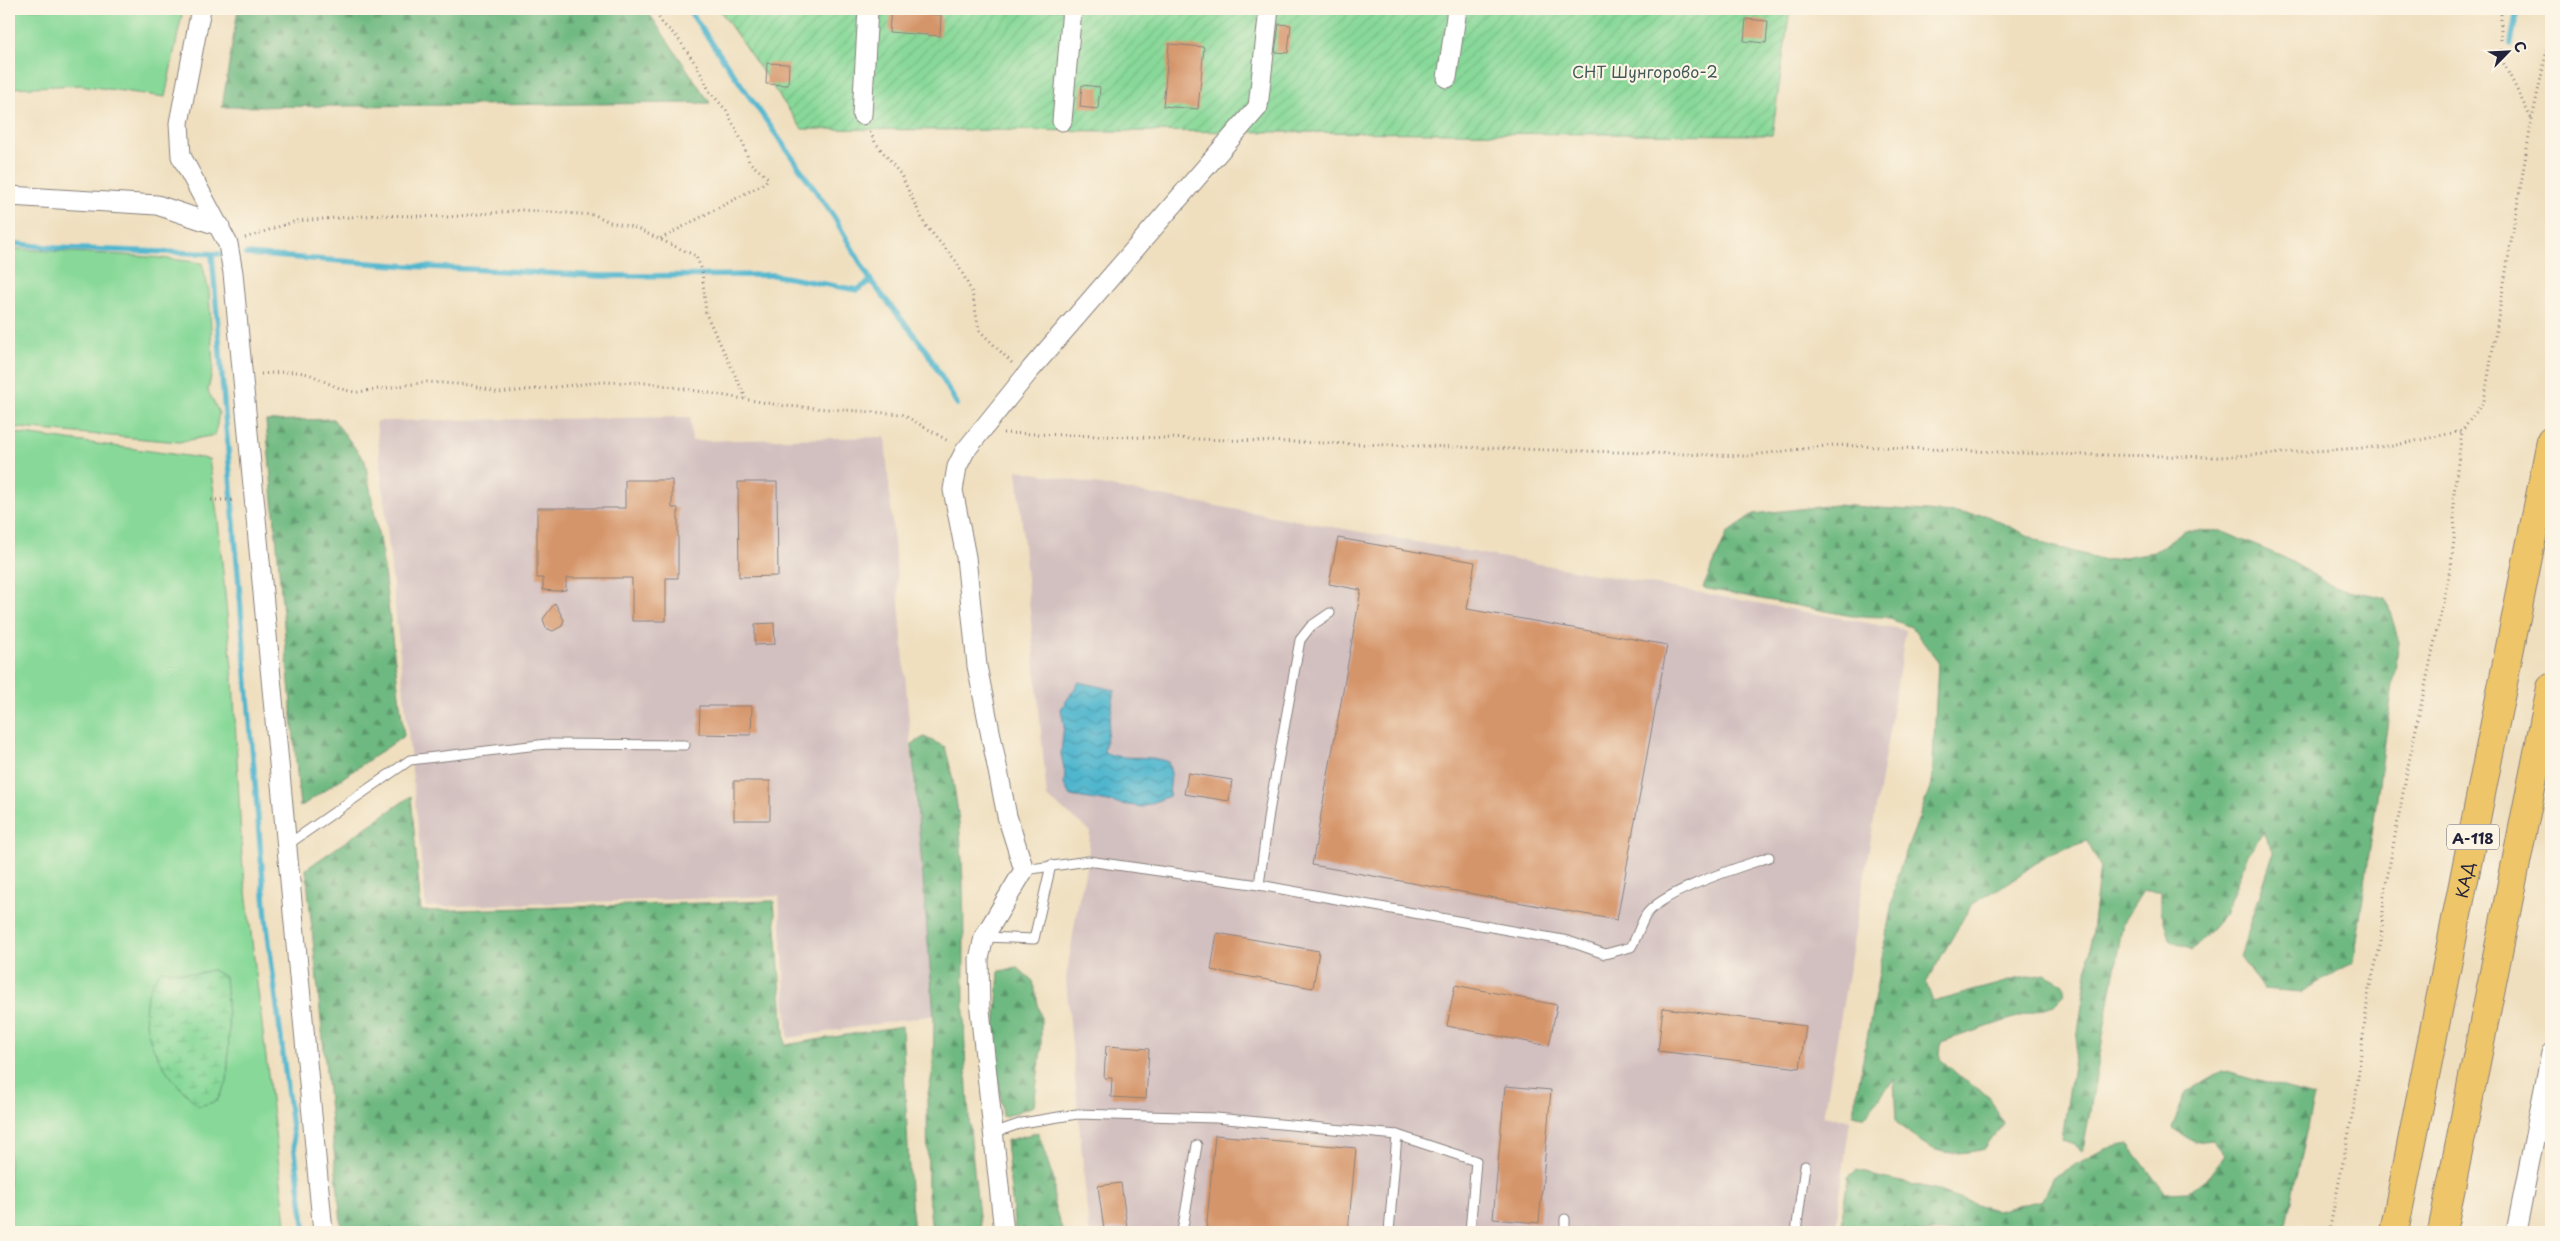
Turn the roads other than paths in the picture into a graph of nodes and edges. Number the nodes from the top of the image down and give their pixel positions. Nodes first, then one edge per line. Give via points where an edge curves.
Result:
1 (201, 9) edge
2 (868, 9) edge
3 (1072, 9) edge
4 (1269, 9) edge
5 (1457, 9) edge
6 (1448, 78) dead end
7 (862, 115) road end
8 (1062, 121) dead end
9 (9, 196) edge
10 (220, 226) junction
11 (2551, 441) edge
12 (1330, 613) dead end
13 (2551, 688) edge
14 (685, 744) dead end
15 (287, 845) junction
16 (1769, 857) dead end
17 (1051, 865) junction
18 (1024, 870) junction
19 (1259, 885) junction
20 (984, 937) junction
21 (2551, 1053) edge
22 (993, 1133) junction
23 (1397, 1135) junction
24 (1197, 1146) dead end
25 (1805, 1166) dead end
26 (1565, 1219) dead end
27 (323, 1232) edge
28 (1004, 1232) edge
29 (1182, 1232) edge
30 (1389, 1232) edge
31 (1470, 1232) edge
32 (1565, 1232) edge
33 (1796, 1232) edge
34 (2394, 1232) edge
35 (2442, 1232) edge
36 (2516, 1232) edge

1 - 10 street via 179,123 181,156
2 - 7 street
3 - 8 street
4 - 18 street via 1258,108 1026,376 965,450 957,467 953,490 966,557 977,666 1007,816
5 - 6 street
9 - 10 street via 157,205
10 - 15 street via 228,244 233,274
11 - 34 highway, КАД / А-118
12 - 19 lane via 1311,626 1300,640
13 - 35 highway, А-118
14 - 15 lane via 547,744 410,760
15 - 27 street
16 - 19 lane via 1702,880 1660,903 1647,915 1631,947 1605,954 1568,941
17 - 18 lane
17 - 19 lane via 1088,861
17 - 20 lane via 1034,939
18 - 20 street
20 - 22 street via 979,959 980,1010
21 - 36 street
22 - 23 lane via 1022,1123 1077,1114 1216,1118
22 - 28 street
23 - 30 lane
23 - 31 lane via 1476,1160
24 - 29 lane
25 - 33 lane
26 - 32 lane

